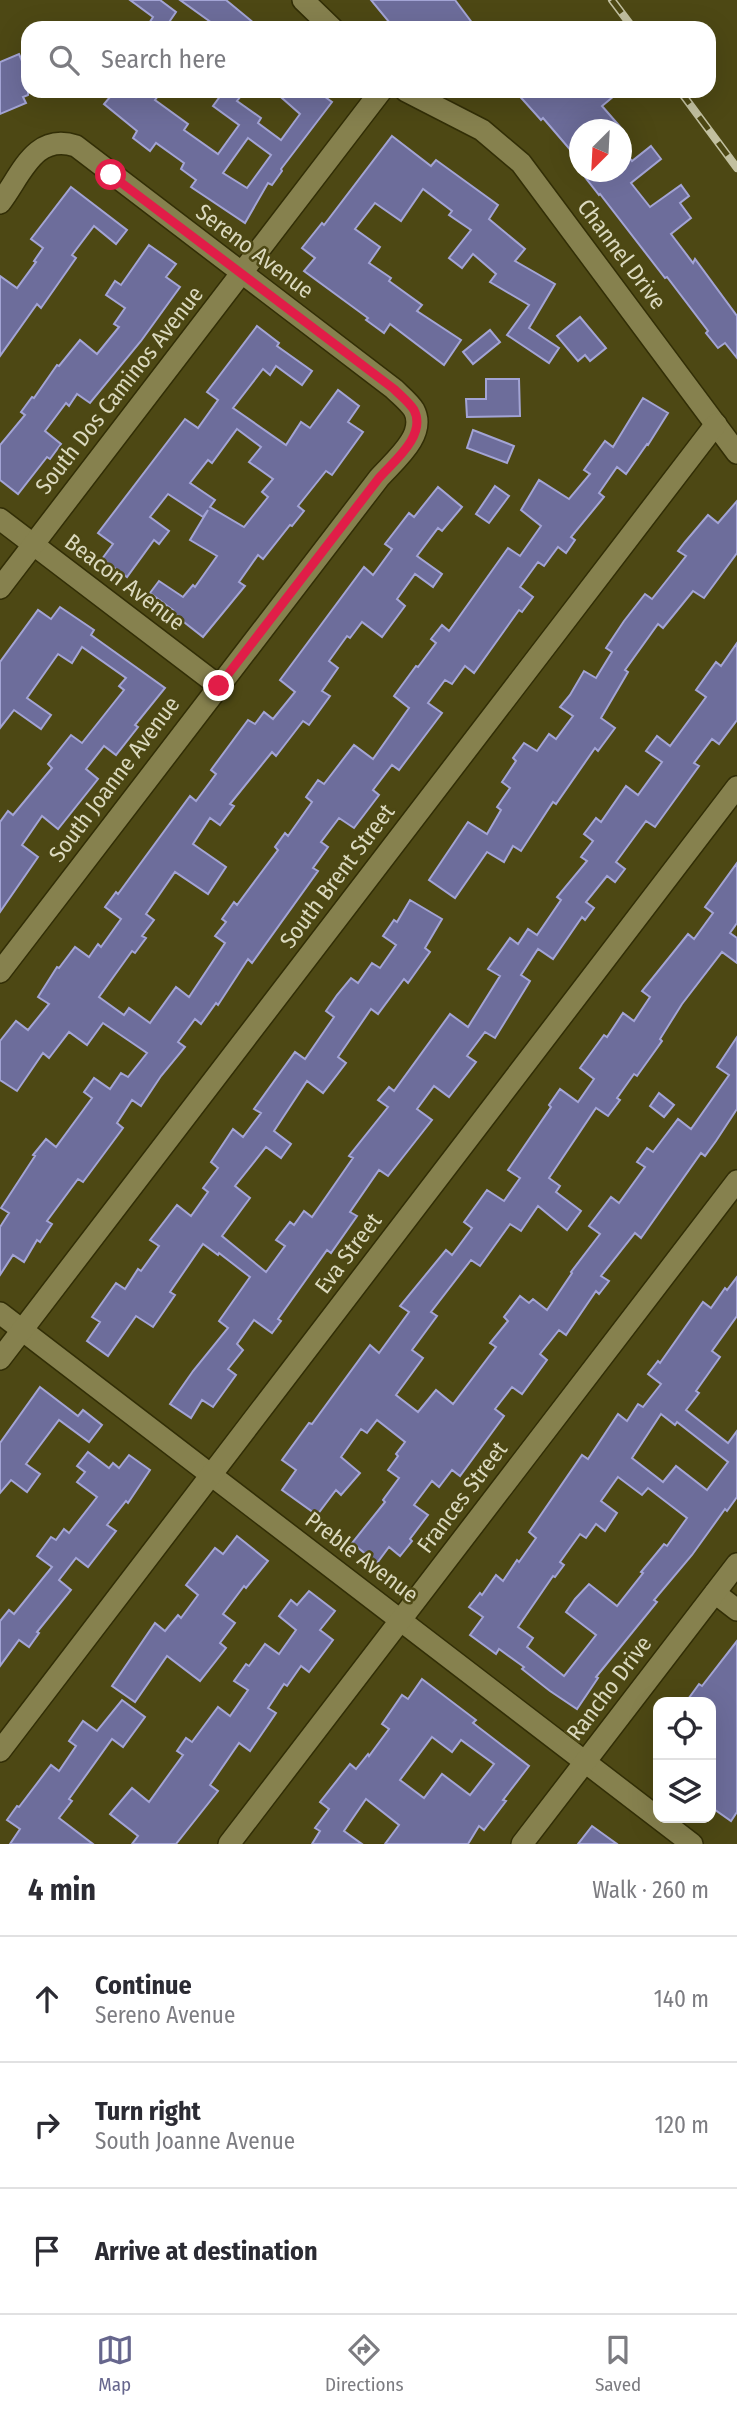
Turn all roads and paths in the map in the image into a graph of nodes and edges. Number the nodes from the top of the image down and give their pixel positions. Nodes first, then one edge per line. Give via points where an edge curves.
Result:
1 (303, 0) edge
2 (325, 21) edge
3 (376, 98) edge
4 (420, 98) edge
5 (0, 203) edge
6 (241, 274) junction
7 (416, 417) joint
8 (716, 424) junction
9 (737, 453) edge
10 (0, 519) edge
11 (34, 544) junction
12 (0, 588) edge
13 (219, 686) junction
14 (737, 787) edge
15 (0, 972) edge
16 (737, 1181) edge
17 (0, 1313) edge
18 (22, 1330) junction
19 (0, 1359) edge
20 (211, 1475) junction
21 (737, 1564) edge
22 (715, 1593) junction
23 (737, 1610) edge
24 (401, 1619) junction
25 (0, 1751) edge
26 (585, 1763) junction
27 (229, 1844) edge
28 (522, 1844) edge
29 (692, 1844) edge

1 - 2 street
3 - 6 street, South Dos Caminos Avenue
4 - 8 street, Channel Drive via 482,130 521,163
5 - 6 street, Sereno Avenue via 34,154 54,143 70,144
6 - 7 street, Sereno Avenue via 394,389
6 - 11 street, South Dos Caminos Avenue
7 - 13 street, South Joanne Avenue via 415,432 406,447
8 - 9 street, Channel Drive
8 - 18 street, South Brent Street
10 - 11 street, Beacon Avenue
11 - 12 street, South Dos Caminos Avenue
11 - 13 street, Beacon Avenue
13 - 15 street, South Joanne Avenue
14 - 20 street, Eva Street
16 - 24 street, Frances Street
17 - 18 street, Preble Avenue
18 - 19 street, South Brent Street
18 - 20 street, Preble Avenue
20 - 24 street, Preble Avenue
20 - 25 street, Eva Street
21 - 22 street, Rancho Drive
22 - 23 street
22 - 26 street, Rancho Drive
24 - 26 street, Preble Avenue
24 - 27 street, Frances Street
26 - 28 street, Rancho Drive
26 - 29 street, Preble Avenue

